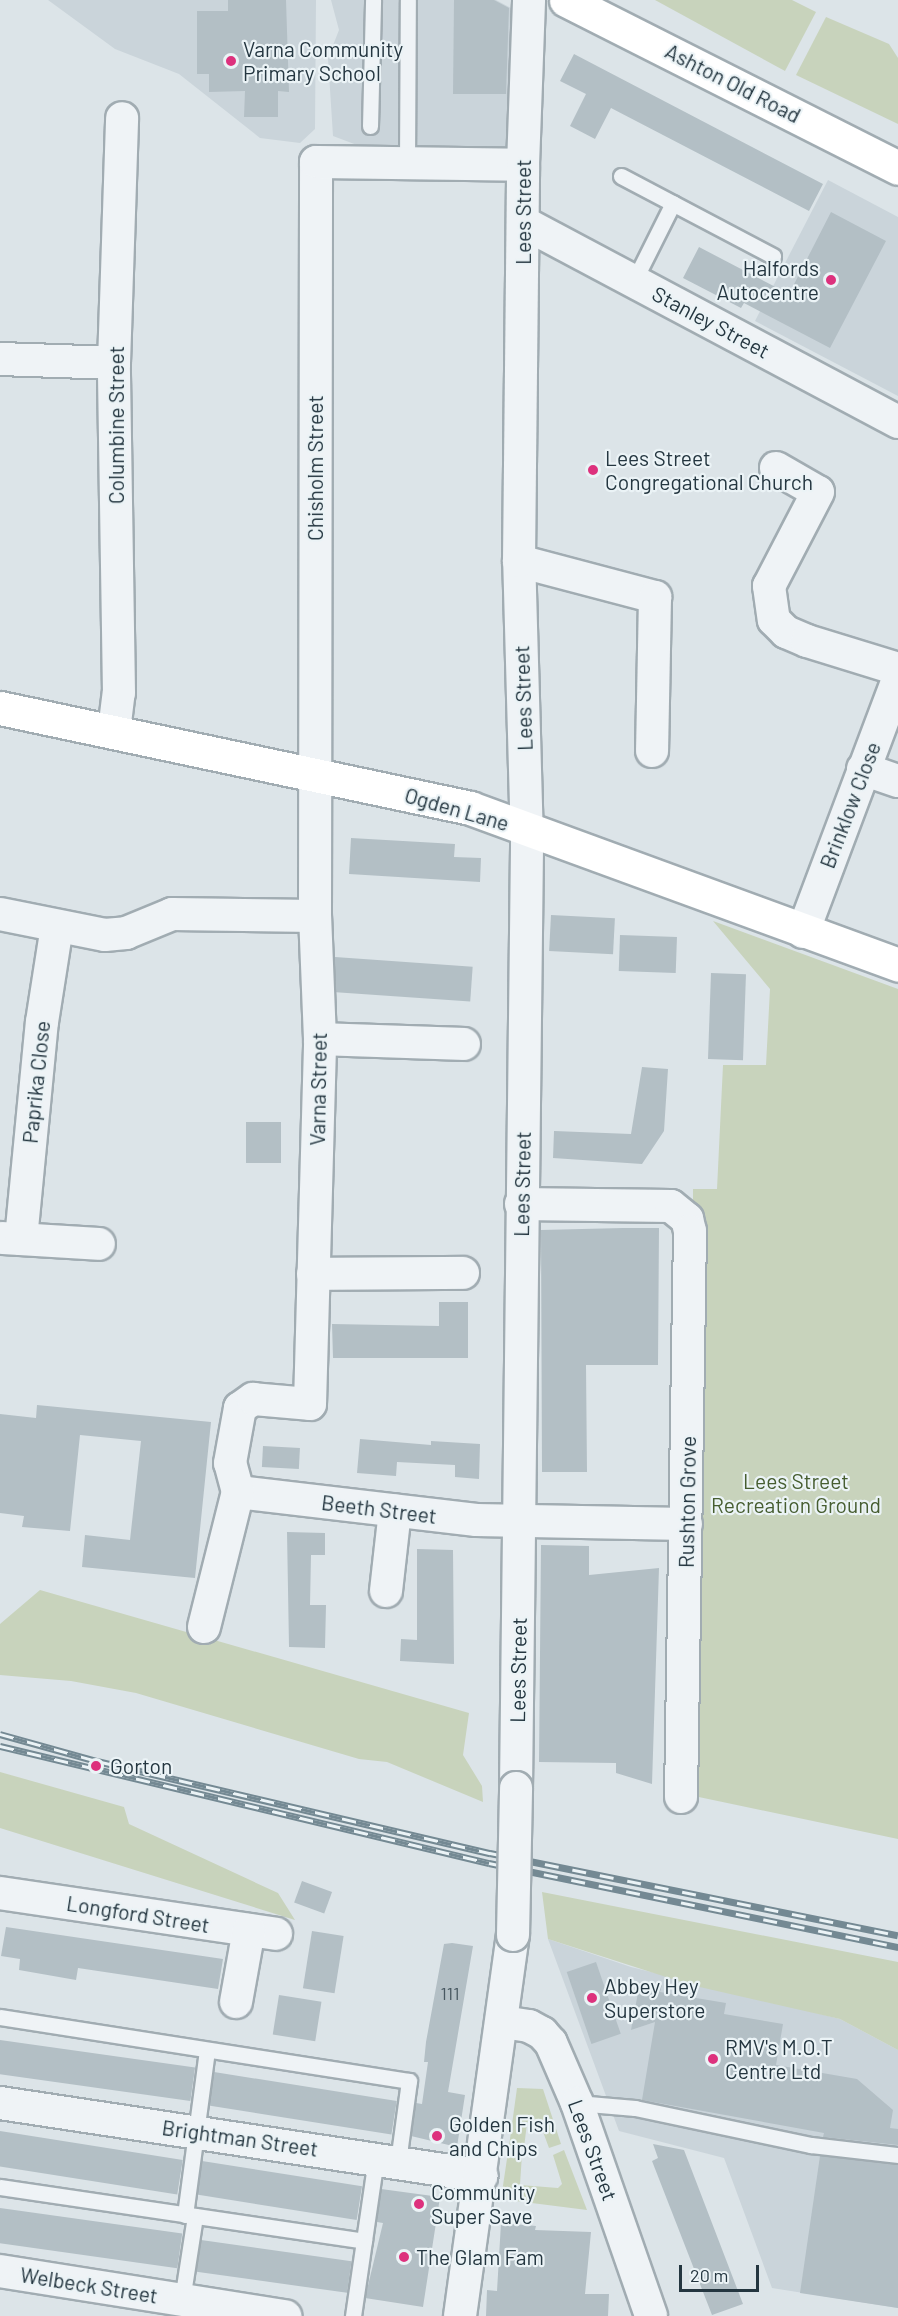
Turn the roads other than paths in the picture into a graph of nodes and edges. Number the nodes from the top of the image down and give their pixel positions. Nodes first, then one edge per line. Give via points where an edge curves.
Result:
1 (374, 0) edge
2 (408, 0) edge
3 (529, 0) edge
4 (566, 0) edge
5 (122, 118) dead end
6 (370, 126) dead end
7 (407, 165) junction
8 (523, 165) junction
9 (898, 168) edge
10 (621, 176) dead end
11 (673, 203) junction
12 (524, 222) junction
13 (773, 256) dead end
14 (634, 281) junction
15 (0, 359) edge
16 (114, 363) junction
17 (898, 422) edge
18 (776, 468) dead end
19 (519, 561) junction
20 (898, 669) edge
21 (898, 679) edge
22 (0, 708) edge
23 (114, 731) junction
24 (652, 751) dead end
25 (863, 769) junction
26 (315, 774) junction
27 (898, 781) edge
28 (527, 830) junction
29 (0, 914) edge
30 (315, 916) junction
31 (57, 927) junction
32 (803, 932) junction
33 (898, 965) edge
34 (320, 1039) junction
35 (464, 1044) dead end
36 (521, 1204) junction
37 (11, 1238) edge
38 (99, 1244) dead end
39 (314, 1274) junction
40 (463, 1274) dead end
41 (238, 1492) junction
42 (395, 1511) junction
43 (520, 1522) junction
44 (686, 1524) junction
45 (386, 1591) dead end
46 (204, 1627) dead end
47 (681, 1797) dead end
48 (0, 1893) edge
49 (236, 2002) dead end
50 (0, 2017) edge
51 (503, 2022) junction
52 (207, 2050) junction
53 (0, 2103) edge
54 (577, 2103) junction
55 (195, 2132) junction
56 (898, 2155) edge
57 (387, 2160) junction
58 (481, 2176) junction
59 (0, 2187) edge
60 (190, 2215) junction
61 (364, 2241) junction
62 (0, 2271) edge
63 (189, 2306) edge
64 (285, 2316) edge
65 (353, 2316) edge
66 (460, 2316) edge
67 (651, 2316) edge

1 - 6 lane
2 - 7 lane
3 - 8 street, Lees Street
4 - 9 main road, Ashton Old Road
5 - 16 street, Columbine Street
7 - 8 street
7 - 26 street, Chisholm Street via 316,162
8 - 12 street, Lees Street
10 - 11 lane
11 - 13 lane
11 - 14 lane
12 - 14 street, Stanley Street
12 - 19 street, Lees Street
14 - 17 street, Stanley Street
15 - 16 street
16 - 23 street, Columbine Street via 119,693
18 - 20 street via 818,492 769,586 774,620 786,632 807,641
19 - 24 street via 655,597
19 - 28 street, Lees Street
21 - 25 street, Brinklow Close
22 - 23 main road, Ogden Lane
23 - 26 main road, Ogden Lane
25 - 27 street
25 - 32 street, Brinklow Close
26 - 28 main road, Ogden Lane via 470,808
26 - 30 street, Varna Street
28 - 32 main road, Ogden Lane
28 - 36 street, Lees Street
29 - 31 street
30 - 31 street via 172,914 126,933 105,935
30 - 34 street, Varna Street
31 - 37 street, Paprika Close
32 - 33 main road, Ogden Lane
34 - 35 street
34 - 39 street, Varna Street
36 - 43 street, Lees Street
36 - 44 street, Rushton Grove via 662,1205 680,1210 690,1232
37 - 38 street, Paprika Close
39 - 40 street
39 - 41 street, Varna Street via 310,1404 253,1399 240,1408 230,1463
41 - 42 street, Beeth Street
41 - 46 street
42 - 43 street, Beeth Street
42 - 45 street
43 - 44 street, Beeth Street
43 - 51 street, Lees Street, bridge via 513,1935
44 - 47 street, Rushton Grove
48 - 49 street, Longford Street via 263,1932
50 - 52 lane
51 - 54 street, Lees Street via 542,2033 551,2043
51 - 58 street
52 - 55 lane
52 - 57 lane via 410,2081
53 - 55 street, Brightman Street
54 - 56 lane via 634,2108 811,2145
54 - 67 street, Lees Street
55 - 57 street, Brightman Street
55 - 60 lane
57 - 58 street, Brightman Street
57 - 61 lane
58 - 66 street
59 - 60 lane
60 - 61 lane
60 - 63 lane
61 - 65 lane
62 - 63 street, Welbeck Street
63 - 64 street, Welbeck Street

